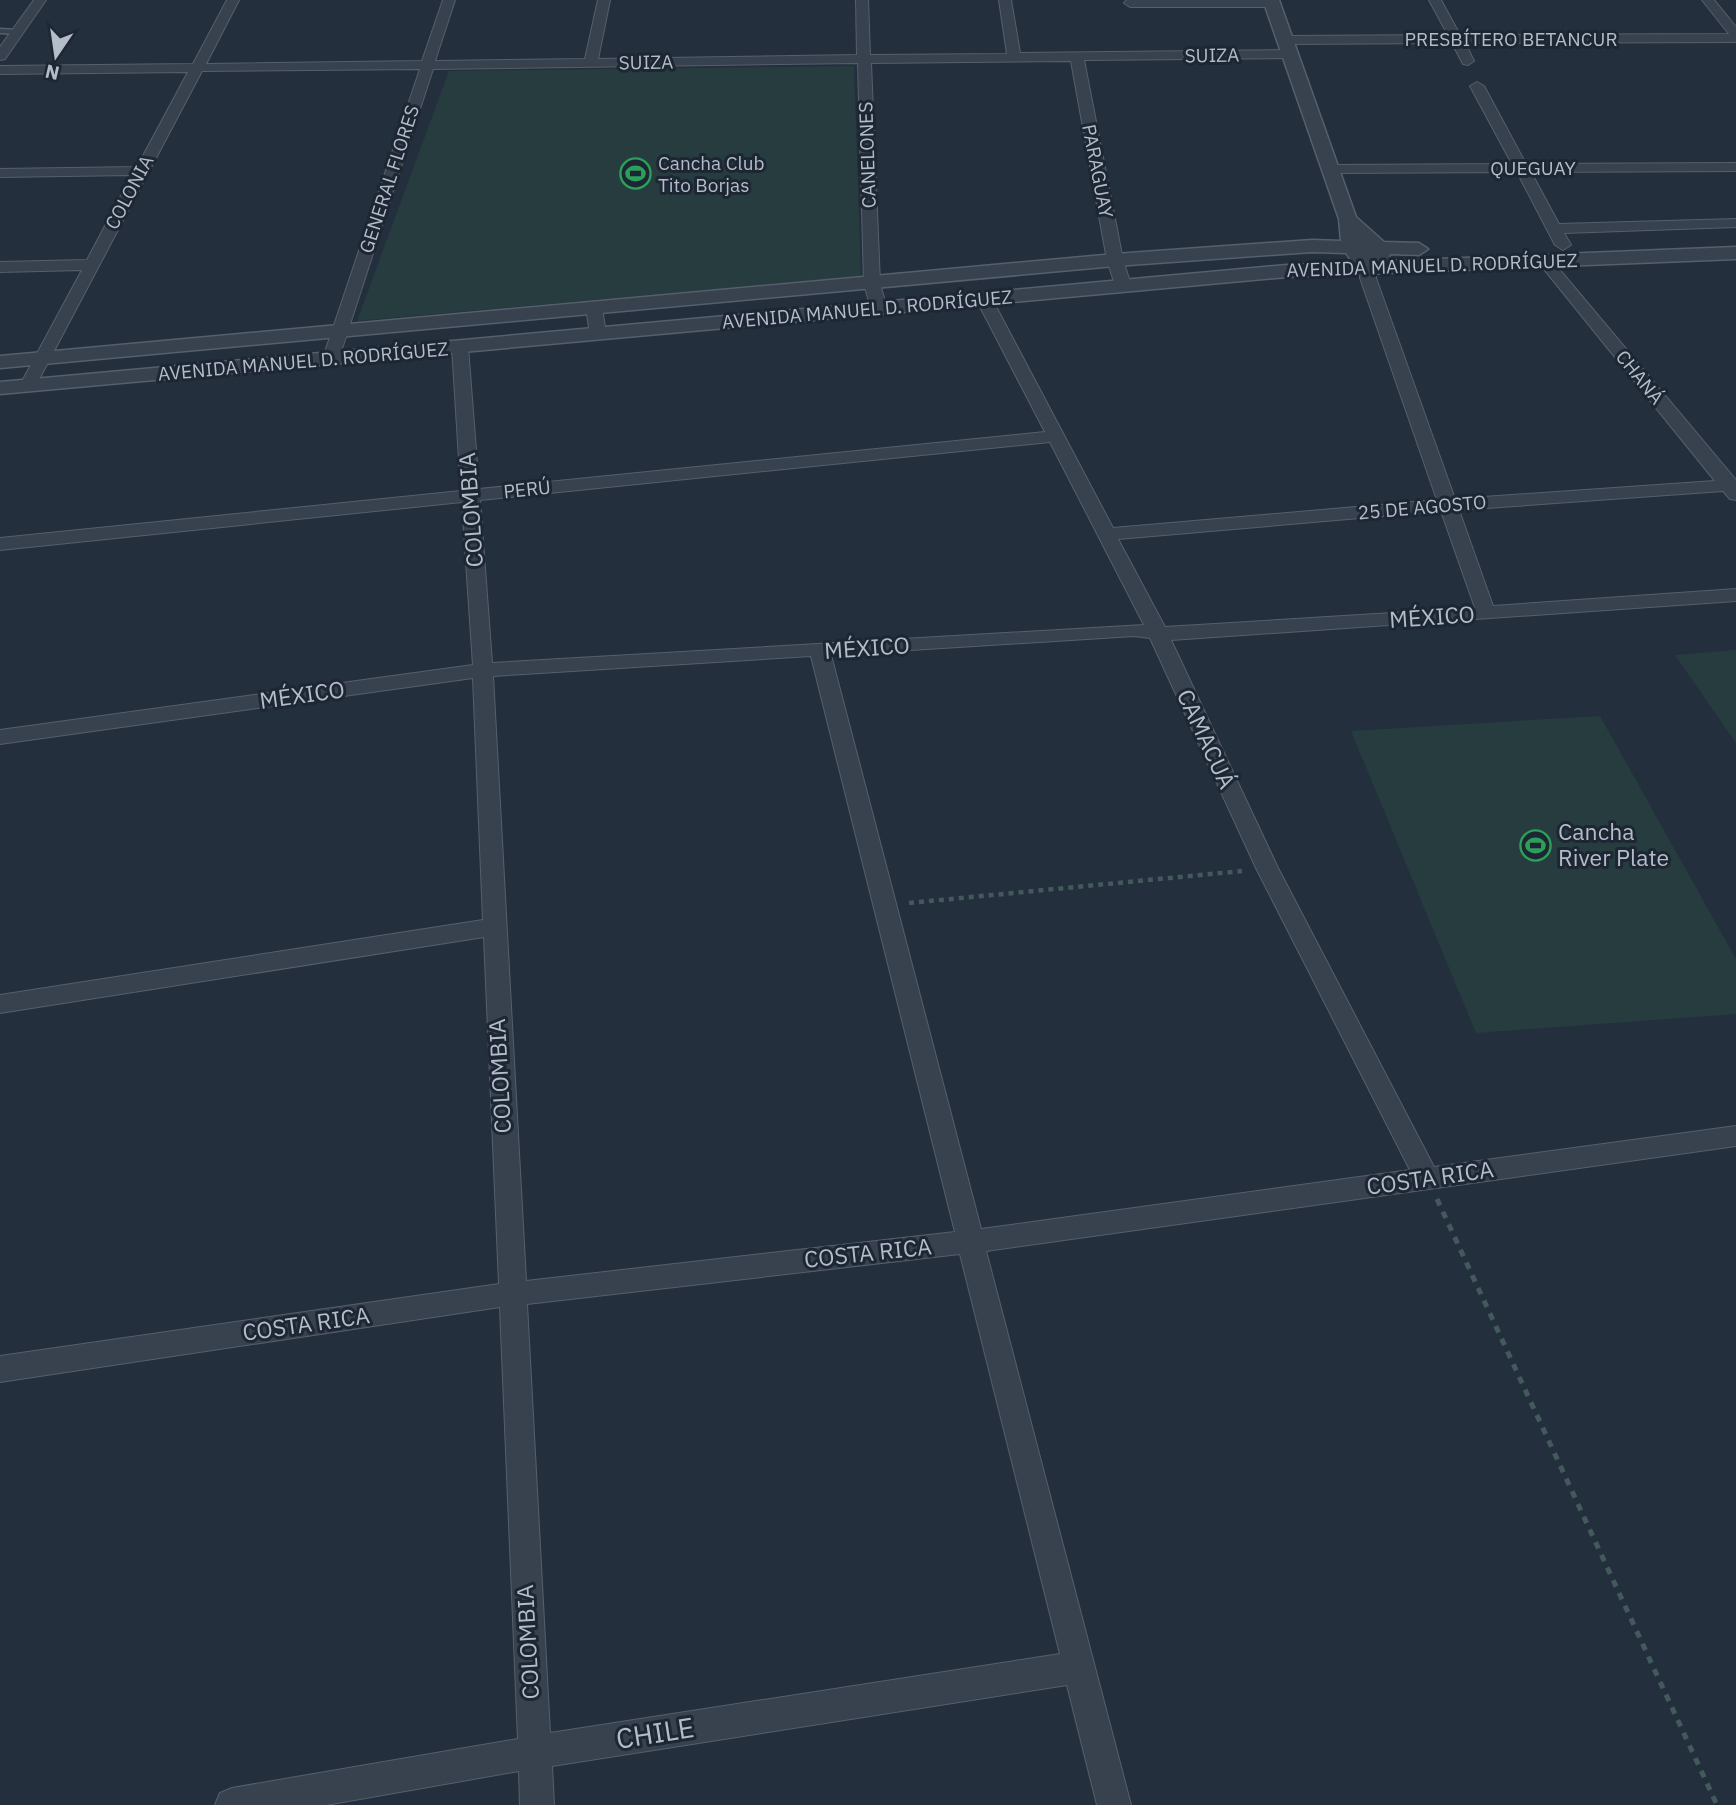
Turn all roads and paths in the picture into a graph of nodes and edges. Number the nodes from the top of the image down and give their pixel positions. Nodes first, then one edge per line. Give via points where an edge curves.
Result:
1 (40, 0) edge
2 (233, 0) edge
3 (449, 0) edge
4 (604, 0) edge
5 (862, 0) edge
6 (1005, 0) edge
7 (1435, 0) edge
8 (1708, 0) edge
9 (1271, 2) edge
10 (1130, 3) dead end
11 (0, 31) edge
12 (17, 32) junction
13 (1736, 37) edge
14 (1456, 39) junction
15 (1289, 47) junction
16 (0, 56) edge
17 (1014, 57) junction
18 (1077, 57) junction
19 (863, 60) junction
20 (1468, 61) dead end
21 (591, 63) junction
22 (426, 65) junction
23 (198, 68) junction
24 (0, 71) edge
25 (1477, 86) dead end
26 (1736, 167) edge
27 (1523, 168) junction
28 (1331, 169) junction
29 (139, 171) junction
30 (0, 173) edge
31 (1348, 219) junction
32 (1736, 223) edge
33 (1558, 237) junction
34 (1736, 238) edge
35 (1352, 246) junction
36 (1379, 246) junction
37 (1736, 253) edge
38 (1115, 260) junction
39 (1544, 260) junction
40 (91, 265) junction
41 (0, 267) edge
42 (1368, 267) junction
43 (872, 284) junction
44 (1123, 285) junction
45 (984, 299) junction
46 (594, 308) junction
47 (879, 308) junction
48 (340, 331) junction
49 (597, 334) junction
50 (460, 347) junction
51 (41, 358) junction
52 (331, 358) junction
53 (0, 362) edge
54 (28, 385) junction
55 (0, 388) edge
56 (1054, 436) junction
57 (1734, 488) edge
58 (469, 495) junction
59 (1448, 505) junction
60 (1108, 534) junction
61 (0, 544) edge
62 (1736, 595) edge
63 (1486, 613) junction
64 (1158, 632) junction
65 (820, 651) junction
66 (483, 670) junction
67 (0, 737) edge
68 (1267, 868) junction
69 (884, 905) junction
70 (493, 927) junction
71 (0, 1004) edge
72 (1736, 1136) edge
73 (1427, 1179) junction
74 (970, 1242) junction
75 (511, 1294) junction
76 (0, 1369) edge
77 (1079, 1667) junction
78 (534, 1752) junction
79 (232, 1805) edge
80 (537, 1805) edge
81 (1114, 1805) edge
82 (1717, 1805) edge

1 - 12 street
2 - 23 street, COLONIA
3 - 22 street, GENERAL FLORES
4 - 21 street
5 - 19 street, CANELONES
6 - 17 street
7 - 14 street
8 - 13 street
9 - 10 street
9 - 15 street
11 - 12 lane
12 - 16 street
13 - 14 street, PRESBÍTERO BETANCUR
14 - 15 street, PRESBÍTERO BETANCUR
14 - 20 street
15 - 18 street, SUIZA
15 - 28 street
17 - 18 street, SUIZA
17 - 19 street, SUIZA
18 - 38 street, PARAGUAY
19 - 21 street, SUIZA
19 - 43 street, CANELONES
21 - 22 street, SUIZA
22 - 23 street, SUIZA
22 - 48 street, GENERAL FLORES
23 - 24 street, SUIZA
23 - 29 street, COLONIA
25 - 27 street
26 - 27 street, QUEGUAY
27 - 28 street, QUEGUAY
27 - 33 street
28 - 31 street
29 - 30 street
29 - 40 street, COLONIA
31 - 35 street
31 - 36 street
32 - 33 street, AVENIDA MANUEL D. RODRÍGUEZ
33 - 34 street, AVENIDA MANUEL D. RODRÍGUEZ
33 - 36 street, AVENIDA MANUEL D. RODRÍGUEZ via 1448,250
35 - 36 street, AVENIDA MANUEL D. RODRÍGUEZ
35 - 38 street, AVENIDA MANUEL D. RODRÍGUEZ
35 - 42 street
36 - 42 street via 1382,257
37 - 39 street, AVENIDA MANUEL D. RODRÍGUEZ
38 - 43 street, AVENIDA MANUEL D. RODRÍGUEZ
38 - 44 street, PARAGUAY
39 - 42 street, AVENIDA MANUEL D. RODRÍGUEZ
39 - 57 street, CHANÁ
40 - 41 street
40 - 51 street, COLONIA
42 - 44 street, AVENIDA MANUEL D. RODRÍGUEZ
42 - 59 street via 1368,278
43 - 46 street, AVENIDA MANUEL D. RODRÍGUEZ
43 - 47 street, CANELONES
44 - 45 street, AVENIDA MANUEL D. RODRÍGUEZ
45 - 47 street, AVENIDA MANUEL D. RODRÍGUEZ
45 - 56 street, CAMACUÁ
46 - 48 street, AVENIDA MANUEL D. RODRÍGUEZ
46 - 49 street
47 - 49 street, AVENIDA MANUEL D. RODRÍGUEZ
48 - 51 street, AVENIDA MANUEL D. RODRÍGUEZ
48 - 52 street, GENERAL FLORES
49 - 50 street, AVENIDA MANUEL D. RODRÍGUEZ
50 - 52 street, AVENIDA MANUEL D. RODRÍGUEZ
50 - 58 street, COLOMBIA
51 - 53 street, AVENIDA MANUEL D. RODRÍGUEZ
51 - 54 street, COLONIA
52 - 54 street, AVENIDA MANUEL D. RODRÍGUEZ
54 - 55 street, AVENIDA MANUEL D. RODRÍGUEZ
56 - 58 street, PERÚ
56 - 60 street, CAMACUÁ
57 - 59 street, 25 DE AGOSTO
58 - 61 street, PERÚ
58 - 66 street, COLOMBIA
59 - 60 street, 25 DE AGOSTO
59 - 63 street
60 - 64 street, CAMACUÁ
62 - 63 street, MÉXICO
63 - 64 street, MÉXICO via 1178,635
64 - 65 street, MÉXICO
64 - 68 street, CAMACUÁ
65 - 66 street, MÉXICO
65 - 69 street
66 - 67 street, MÉXICO
66 - 70 street, COLOMBIA
68 - 69 path
68 - 73 street, CAMACUÁ
69 - 74 street
70 - 71 street
70 - 75 street, COLOMBIA
72 - 73 street, COSTA RICA
73 - 74 street, COSTA RICA
73 - 82 path
74 - 75 street, COSTA RICA
74 - 77 street
75 - 76 street, COSTA RICA
75 - 78 street, COLOMBIA
77 - 78 street, CHILE
77 - 81 street
78 - 79 street, CHILE
78 - 80 street, COLOMBIA

